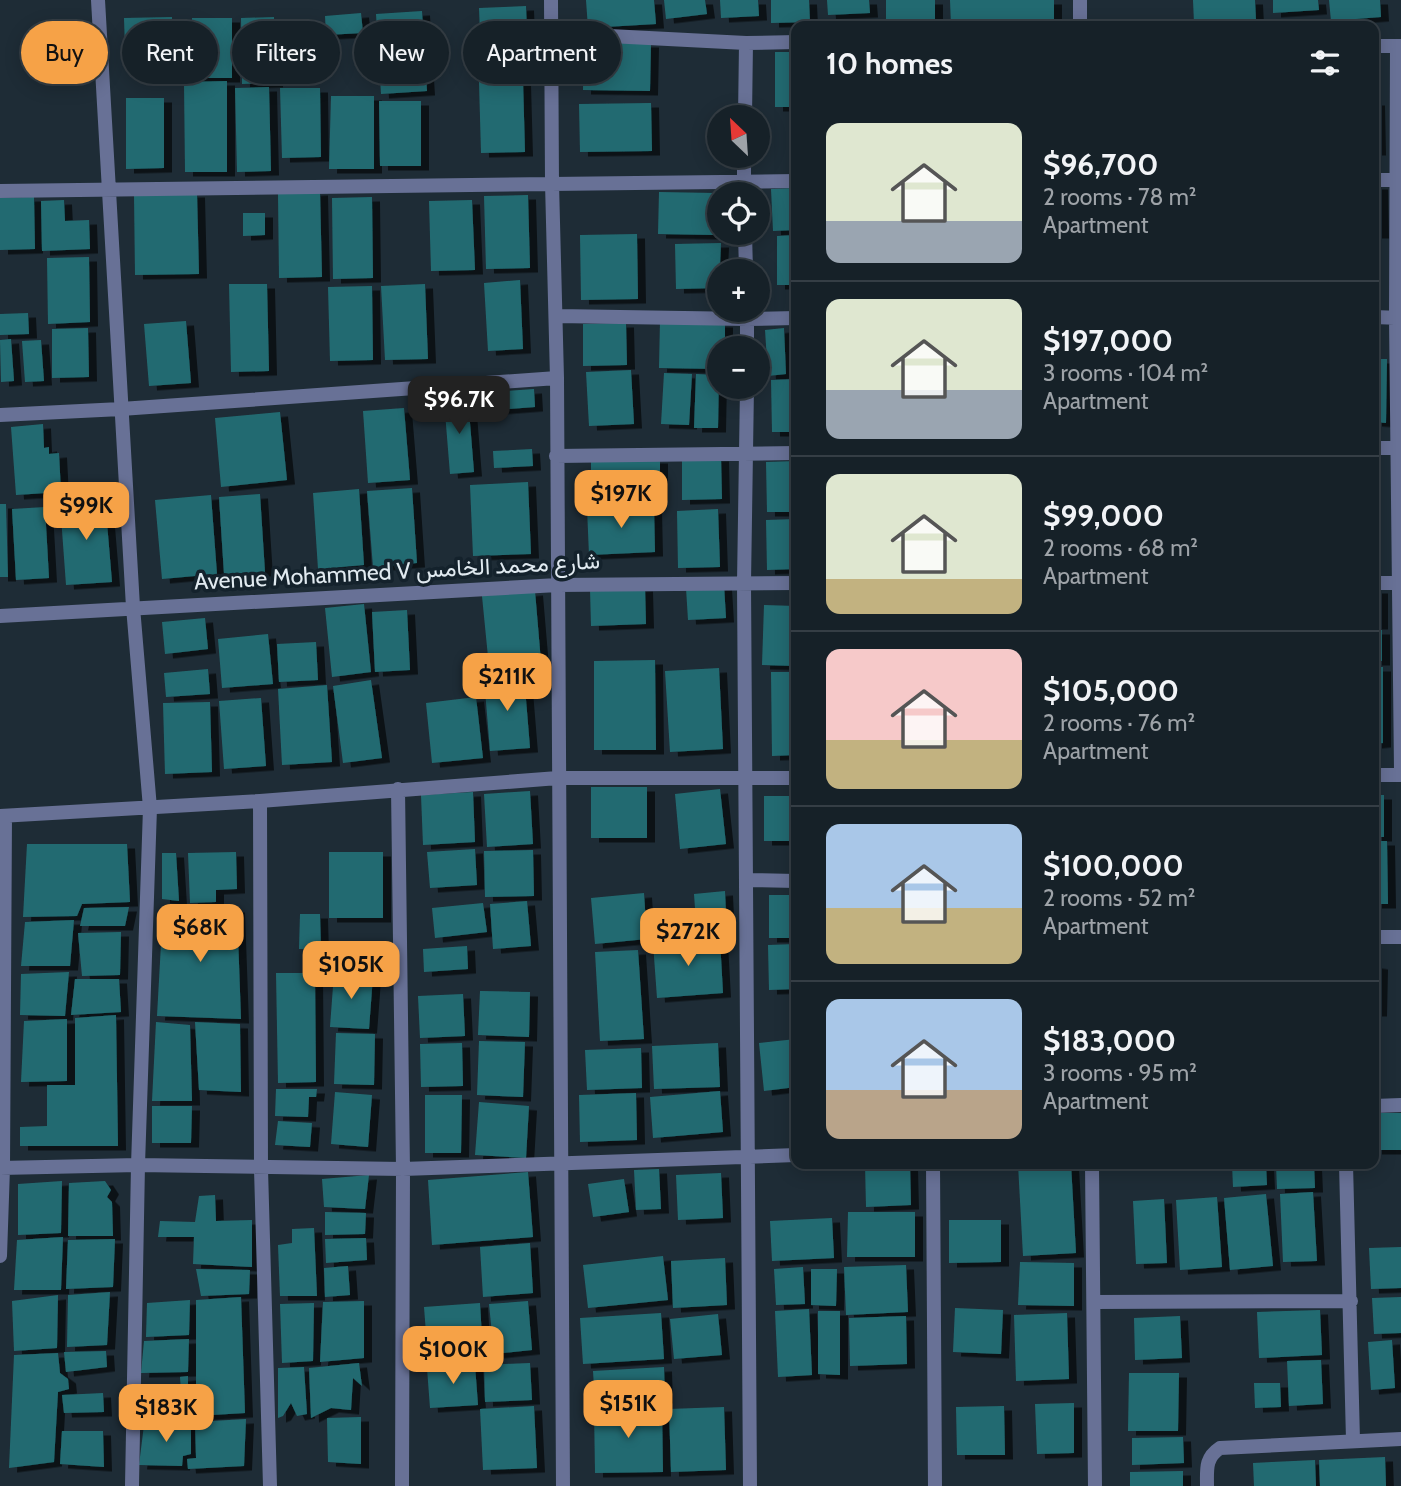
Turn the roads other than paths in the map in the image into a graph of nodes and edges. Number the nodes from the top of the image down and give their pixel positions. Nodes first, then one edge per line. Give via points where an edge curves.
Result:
1 (98, 0) edge
2 (551, 0) edge
3 (1080, 0) edge
4 (551, 21) edge
5 (1080, 21) edge
6 (621, 37) edge
7 (746, 43) junction
8 (791, 43) edge
9 (1379, 46) edge
10 (1399, 46) edge
11 (551, 84) edge
12 (745, 105) edge
13 (1379, 180) edge
14 (1399, 180) edge
15 (791, 182) edge
16 (552, 183) junction
17 (770, 184) edge
18 (707, 187) edge
19 (109, 188) junction
20 (0, 191) edge
21 (707, 315) edge
22 (557, 316) junction
23 (770, 316) edge
24 (1379, 317) edge
25 (791, 318) edge
26 (1399, 318) edge
27 (557, 378) junction
28 (747, 399) edge
29 (121, 409) junction
30 (0, 415) edge
31 (1379, 448) edge
32 (1399, 448) edge
33 (746, 453) junction
34 (791, 453) edge
35 (556, 456) junction
36 (744, 583) junction
37 (791, 583) edge
38 (1379, 583) edge
39 (1400, 583) edge
40 (558, 585) junction
41 (133, 607) junction
42 (0, 616) edge
43 (1401, 773) edge
44 (1379, 775) edge
45 (558, 778) junction
46 (746, 778) junction
47 (791, 778) edge
48 (398, 789) junction
49 (260, 801) junction
50 (150, 808) junction
51 (3, 816) edge
52 (748, 880) junction
53 (791, 881) edge
54 (1379, 937) edge
55 (1401, 937) edge
56 (1401, 1105) edge
57 (1379, 1106) edge
58 (747, 1156) junction
59 (791, 1156) edge
60 (562, 1163) junction
61 (138, 1165) junction
62 (2, 1168) edge
63 (261, 1169) junction
64 (403, 1169) junction
65 (933, 1169) edge
66 (1092, 1169) edge
67 (1346, 1169) edge
68 (0, 1256) edge
69 (1351, 1301) junction
70 (1094, 1302) junction
71 (1401, 1439) edge
72 (1353, 1440) junction
73 (132, 1486) edge
74 (270, 1486) edge
75 (402, 1486) edge
76 (563, 1486) edge
77 (750, 1486) edge
78 (935, 1486) edge
79 (1096, 1486) edge
80 (1207, 1486) edge

1 - 19 street
2 - 4 street
3 - 5 street
6 - 7 street
7 - 8 street
7 - 12 street
9 - 10 street
10 - 14 street
11 - 16 street
13 - 14 street
14 - 26 street
15 - 17 street
16 - 18 street
16 - 19 street
16 - 22 street
19 - 20 street
19 - 29 street
21 - 22 street
22 - 27 street
23 - 25 street
24 - 26 street
26 - 32 street
27 - 29 street
27 - 35 street
28 - 33 street
29 - 30 street
29 - 41 street
31 - 32 street
32 - 39 street
33 - 34 street
33 - 35 street
33 - 36 street
35 - 40 street
36 - 37 street, Avenue Mohammed V شارع محمد الخامس
36 - 40 street, Avenue Mohammed V شارع محمد الخامس
36 - 46 street
38 - 39 street
39 - 43 street
40 - 41 street, Avenue Mohammed V شارع محمد الخامس
40 - 45 street
41 - 42 street, Avenue Mohammed V شارع محمد الخامس
41 - 50 street
43 - 44 street
45 - 46 street
45 - 48 street
45 - 60 street
46 - 47 street
46 - 52 street
48 - 49 street
48 - 64 street
49 - 50 street
49 - 63 street
50 - 51 street
50 - 61 street
51 - 62 street
52 - 53 street
52 - 58 street
54 - 55 street
56 - 57 street
58 - 59 street
58 - 60 street
58 - 77 street
60 - 64 street
60 - 76 street
61 - 62 street
61 - 63 street
61 - 73 street
62 - 68 street
63 - 64 street
63 - 74 street
64 - 75 street
65 - 78 street
66 - 70 street
67 - 69 street
69 - 70 street
69 - 72 street
70 - 79 street
71 - 72 street
72 - 80 street via 1220,1448 1207,1462

